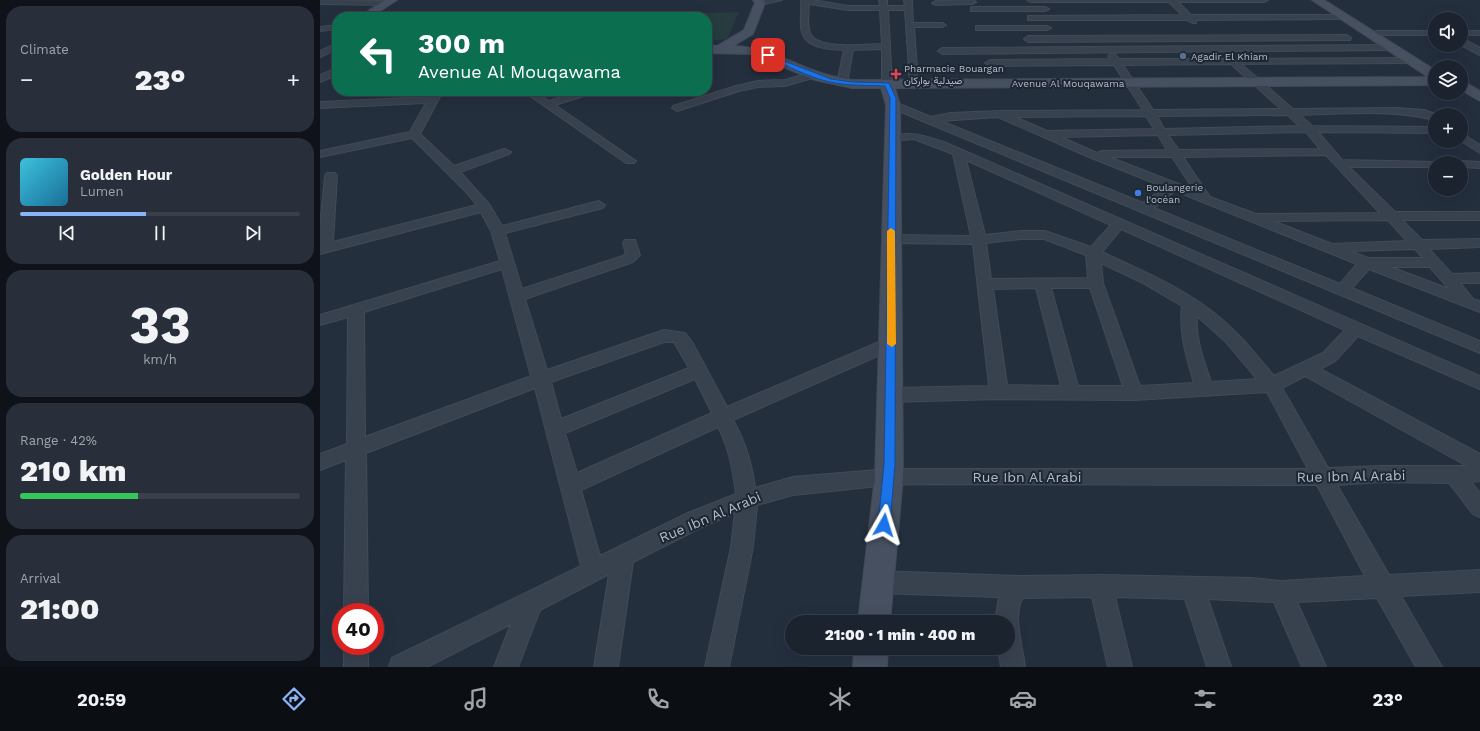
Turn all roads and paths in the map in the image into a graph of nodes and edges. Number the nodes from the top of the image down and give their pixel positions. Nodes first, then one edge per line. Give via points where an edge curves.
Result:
1 (778, 0) edge
2 (1026, 0) edge
3 (1077, 0) edge
4 (1171, 0) edge
5 (1248, 0) edge
6 (1264, 0) edge
7 (1317, 0) edge
8 (347, 1) edge
9 (390, 1) edge
10 (806, 1) edge
11 (320, 2) edge
12 (759, 2) edge
13 (973, 2) edge
14 (936, 3) edge
15 (884, 4) edge
16 (908, 4) edge
17 (1329, 4) edge
18 (1259, 8) dead end
19 (1053, 9) dead end
20 (1166, 9) dead end
21 (1185, 9) junction
22 (1291, 9) dead end
23 (372, 12) edge
24 (1270, 17) junction
25 (1020, 18) dead end
26 (1087, 18) junction
27 (1189, 18) junction
28 (1343, 22) junction
29 (942, 25) dead end
30 (909, 26) junction
31 (332, 28) edge
32 (979, 28) junction
33 (1056, 28) dead end
34 (1184, 28) dead end
35 (1199, 28) junction
36 (320, 29) edge
37 (749, 32) junction
38 (1428, 33) edge
39 (1468, 33) edge
40 (1480, 33) edge
41 (1377, 35) junction
42 (1100, 38) junction
43 (1209, 38) junction
44 (1022, 39) dead end
45 (1468, 45) edge
46 (886, 46) junction
47 (849, 47) junction
48 (332, 48) edge
49 (721, 48) junction
50 (1392, 48) junction
51 (712, 49) edge
52 (1221, 49) junction
53 (986, 50) junction
54 (1108, 50) junction
55 (942, 51) dead end
56 (1480, 52) edge
57 (763, 53) junction
58 (320, 54) edge
59 (1411, 60) junction
60 (990, 62) junction
61 (1116, 62) junction
62 (1233, 62) junction
63 (1428, 64) edge
64 (1428, 71) edge
65 (332, 73) edge
66 (813, 75) junction
67 (320, 79) edge
68 (1428, 81) edge
69 (1129, 82) junction
70 (1257, 82) junction
71 (842, 83) junction
72 (913, 83) junction
73 (996, 83) junction
74 (888, 84) junction
75 (1468, 91) edge
76 (435, 96) edge
77 (536, 96) edge
78 (574, 96) edge
79 (1468, 96) edge
80 (1479, 101) edge
81 (548, 104) junction
82 (320, 105) edge
83 (893, 105) junction
84 (677, 108) dead end
85 (1150, 112) junction
86 (1290, 112) junction
87 (913, 113) junction
88 (999, 114) junction
89 (1428, 115) edge
90 (931, 120) junction
91 (1309, 129) junction
92 (1428, 130) edge
93 (1161, 132) junction
94 (414, 134) junction
95 (1043, 134) junction
96 (892, 139) junction
97 (1468, 141) edge
98 (940, 144) junction
99 (1480, 150) edge
100 (505, 152) dead end
101 (958, 152) junction
102 (1329, 152) junction
103 (1176, 153) junction
104 (320, 154) edge
105 (1093, 155) junction
106 (630, 161) dead end
107 (1339, 163) junction
108 (1428, 164) edge
109 (1468, 164) edge
110 (1480, 164) edge
111 (452, 171) junction
112 (331, 176) dead end
113 (1174, 186) junction
114 (1205, 198) junction
115 (598, 205) dead end
116 (485, 207) junction
117 (1145, 208) junction
118 (1480, 216) edge
119 (1391, 217) junction
120 (1254, 218) junction
121 (1120, 223) junction
122 (498, 231) junction
123 (891, 239) junction
124 (979, 240) junction
125 (630, 243) dead end
126 (1480, 243) edge
127 (1418, 244) junction
128 (1327, 248) junction
129 (323, 250) edge
130 (1093, 254) junction
131 (1368, 262) junction
132 (508, 263) junction
133 (1435, 263) junction
134 (1480, 278) edge
135 (1449, 279) junction
136 (1096, 283) junction
137 (986, 284) junction
138 (1042, 284) junction
139 (1343, 290) junction
140 (518, 296) junction
141 (1190, 304) junction
142 (1474, 305) edge
143 (356, 310) junction
144 (320, 320) edge
145 (1356, 328) junction
146 (892, 343) junction
147 (1480, 347) edge
148 (1306, 368) junction
149 (698, 371) junction
150 (541, 379) junction
151 (1480, 384) edge
152 (1272, 385) junction
153 (1204, 389) junction
154 (999, 392) junction
155 (1071, 392) junction
156 (1134, 393) junction
157 (890, 395) junction
158 (724, 416) junction
159 (555, 429) junction
160 (356, 449) junction
161 (320, 462) edge
162 (1480, 463) edge
163 (1480, 474) edge
164 (1454, 475) junction
165 (889, 477) junction
166 (1324, 477) junction
167 (569, 486) junction
168 (747, 499) junction
169 (1480, 508) edge
170 (623, 556) junction
171 (593, 571) junction
172 (1480, 581) edge
173 (877, 582) junction
174 (1101, 586) junction
175 (1018, 587) junction
176 (1383, 587) junction
177 (1193, 588) junction
178 (1281, 592) junction
179 (531, 602) junction
180 (356, 603) edge
181 (875, 615) edge
182 (1008, 615) edge
183 (356, 655) edge
184 (871, 655) edge
185 (1011, 655) edge
186 (356, 667) edge
187 (401, 667) edge
188 (506, 667) edge
189 (606, 667) edge
190 (717, 667) edge
191 (870, 667) edge
192 (1013, 667) edge
193 (1120, 667) edge
194 (1220, 667) edge
195 (1314, 667) edge
196 (1430, 667) edge

1 - 12 street
2 - 3 street
3 - 4 street
3 - 26 street
4 - 5 street
4 - 21 street
5 - 6 street
7 - 17 street
8 - 9 street
8 - 11 street
9 - 23 street
10 - 15 street via 848,8
10 - 47 street via 808,37 825,45
12 - 37 street
13 - 14 street
13 - 19 street
13 - 32 street
15 - 16 street
15 - 46 street
16 - 30 street
17 - 22 street
17 - 28 street
17 - 41 street
18 - 24 street
20 - 21 street
21 - 27 street
24 - 27 street
24 - 28 street
25 - 26 street
26 - 27 street
26 - 42 street
27 - 35 street
28 - 41 street
29 - 30 street
30 - 72 street
31 - 36 street
32 - 33 street
32 - 53 street
34 - 35 street
35 - 43 street
37 - 49 street
37 - 57 street
38 - 41 street
39 - 40 street
41 - 43 street
41 - 50 street
41 - 63 street
42 - 43 street
42 - 44 street
42 - 54 street
43 - 52 street
45 - 56 street
46 - 47 street
46 - 74 street
47 - 71 street
48 - 58 street
49 - 51 street, Avenue Al Mouqawama
49 - 57 street, Avenue Al Mouqawama
50 - 52 street
50 - 59 street
52 - 54 street
52 - 62 street
53 - 54 street
53 - 55 street
53 - 60 street
54 - 61 street
57 - 66 street, Avenue Al Mouqawama
59 - 62 street
59 - 64 street
60 - 61 street
60 - 73 street
61 - 62 street
61 - 69 street
62 - 70 street
65 - 67 street
66 - 71 street, Avenue Al Mouqawama
66 - 84 street via 785,83 758,84 736,89
68 - 70 street, Avenue Al Mouqawama
69 - 70 street, Avenue Al Mouqawama
69 - 73 street, Avenue Al Mouqawama
69 - 85 street
70 - 86 street
71 - 74 street, Avenue Al Mouqawama
72 - 73 street, Avenue Al Mouqawama
72 - 74 street, Avenue Al Mouqawama
74 - 83 street
75 - 80 street
76 - 82 street
76 - 94 street
77 - 81 street
78 - 81 street
79 - 80 street
81 - 106 street
83 - 87 street
83 - 96 street
85 - 86 street
85 - 88 street
85 - 93 street
86 - 89 street via 1415,112
86 - 91 street
87 - 90 street
87 - 98 street via 931,129
88 - 90 street via 951,116
88 - 95 street
90 - 117 street
91 - 92 street
91 - 93 street
91 - 102 street
93 - 95 street
93 - 103 street
94 - 104 street
94 - 111 street
95 - 105 street
96 - 98 street via 916,136
96 - 123 street
97 - 99 street
98 - 101 street
100 - 111 street
101 - 121 street
101 - 124 street
102 - 103 street
102 - 107 street
103 - 105 street
103 - 114 street
105 - 113 street
107 - 108 street
107 - 119 street
109 - 110 street
111 - 116 street
112 - 129 street
113 - 114 street
113 - 117 street
114 - 120 street
115 - 122 street
116 - 122 street
116 - 129 street
117 - 139 street
118 - 119 street
119 - 120 street
119 - 127 street
120 - 128 street
121 - 130 street
121 - 145 street
122 - 132 street
123 - 124 street
123 - 146 street
124 - 130 street via 1021,234 1045,235
124 - 137 street
125 - 140 street via 633,255 628,259
126 - 127 street
127 - 128 street
127 - 133 street
128 - 131 street
130 - 136 street
130 - 141 street via 1146,279
131 - 133 street
131 - 139 street
131 - 142 street
132 - 140 street
132 - 143 street
133 - 135 street
134 - 135 street
135 - 142 street
136 - 138 street
136 - 156 street
137 - 138 street
137 - 154 street
138 - 155 street
139 - 147 street
140 - 150 street
141 - 152 street via 1214,320
141 - 153 street via 1190,339
143 - 144 street
143 - 160 street
145 - 148 street via 1329,358
145 - 151 street
146 - 157 street
146 - 158 street
148 - 152 street
148 - 162 street
149 - 150 street via 682,339 664,336
149 - 158 street
149 - 159 street
150 - 159 street
150 - 160 street
152 - 153 street
152 - 166 street
153 - 156 street
154 - 155 street
154 - 157 street
155 - 156 street
157 - 165 street
158 - 167 street
158 - 168 street via 739,457
159 - 167 street
160 - 161 street
160 - 180 street
163 - 164 street, Rue Ibn Al Arabi
164 - 166 street, Rue Ibn Al Arabi via 1381,474
164 - 169 street
165 - 166 street, Rue Ibn Al Arabi
165 - 168 street, Rue Ibn Al Arabi via 793,486
165 - 173 street
166 - 176 street
167 - 171 street
168 - 170 street, Rue Ibn Al Arabi via 695,520
168 - 190 street via 742,547
170 - 171 street, Rue Ibn Al Arabi
170 - 189 street
171 - 179 street, Rue Ibn Al Arabi
172 - 176 street
173 - 175 street
173 - 181 street
174 - 175 street
174 - 177 street
174 - 193 street
175 - 182 street via 1012,591
176 - 178 street
176 - 196 street
177 - 178 street
177 - 194 street
178 - 195 street
179 - 187 street, Rue Ibn Al Arabi
179 - 188 street
183 - 186 street
184 - 191 street
185 - 192 street

